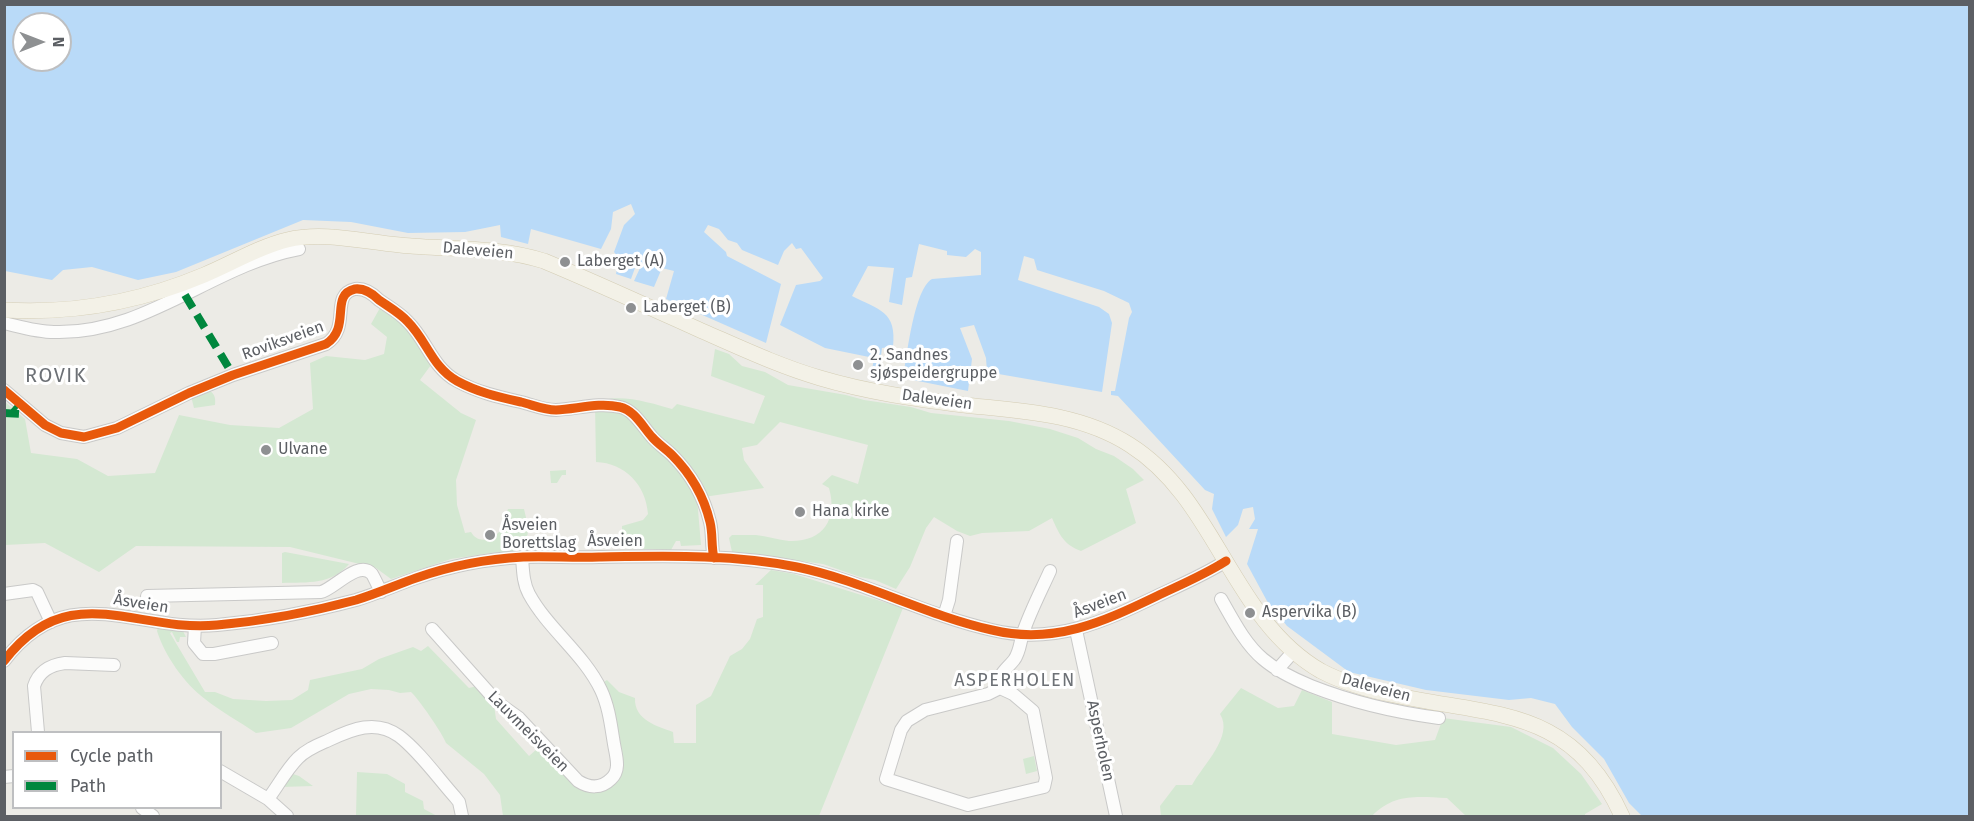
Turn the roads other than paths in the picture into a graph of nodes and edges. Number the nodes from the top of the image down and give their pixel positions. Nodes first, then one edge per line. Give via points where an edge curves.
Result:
1 (299, 249) dead end
2 (125, 301) junction
3 (4, 310) edge
4 (129, 320) junction
5 (4, 323) edge
6 (4, 390) edge
7 (957, 541) dead end
8 (522, 557) junction
9 (714, 558) junction
10 (1226, 561) junction
11 (1050, 571) dead end
12 (381, 592) junction
13 (4, 594) edge
14 (147, 596) dead end
15 (1221, 599) dead end
16 (944, 616) junction
17 (51, 622) junction
18 (195, 626) junction
19 (432, 629) dead end
20 (1076, 630) junction
21 (1022, 635) junction
22 (272, 643) dead end
23 (1293, 652) junction
24 (4, 661) edge
25 (114, 665) dead end
26 (1277, 670) junction
27 (1000, 688) junction
28 (1439, 718) dead end
29 (38, 731) edge
30 (222, 772) edge
31 (268, 800) junction
32 (287, 816) edge
33 (462, 816) edge
34 (1116, 816) edge
35 (1622, 816) edge

1 - 4 street via 251,263
2 - 3 main road, Daleveien via 50,311
2 - 4 street
2 - 10 main road, Daleveien via 202,276 275,243 307,237 519,254 820,378 902,396 1048,414 1091,425 1130,445 1163,471 1189,502
4 - 5 street via 60,332
6 - 9 street, Roviksveien via 52,429 72,436 99,434 233,375 326,344 338,333 341,299 362,289 408,321 446,374 477,391 546,409 598,405 626,408 694,483 710,522
7 - 16 street
8 - 9 street, Åsveien
8 - 12 street, Åsveien via 450,568
8 - 19 street, Lauvmeisveien via 527,591 591,674 604,698 617,757 615,775 609,782 597,787 578,782 519,718 498,703
9 - 16 street, Åsveien via 810,570
10 - 20 street, Åsveien
10 - 23 main road, Daleveien via 1264,621
11 - 21 street
12 - 14 street, Åsveien via 371,573 364,570 351,573 321,592
12 - 18 street, Åsveien via 264,619
13 - 17 street via 37,592
15 - 26 street, Daleveien via 1240,632 1261,658
16 - 21 street, Åsveien
17 - 18 street, Åsveien via 94,612
17 - 24 street, Åsveien via 27,637
18 - 22 street via 194,643 203,654
20 - 21 street, Åsveien
20 - 34 street, Asperholen
21 - 27 street via 1014,659 1000,677
23 - 26 street
23 - 35 main road, Daleveien via 1343,682 1512,716 1548,732 1586,759
25 - 29 street via 65,663 40,674 34,686
26 - 28 street, Daleveien via 1344,699
27 - 27 street via 1033,711 1046,778 1044,787 968,805 886,779 906,721 925,710
30 - 31 street
31 - 32 street
31 - 33 street via 305,752 366,726 392,732 409,745 459,802

